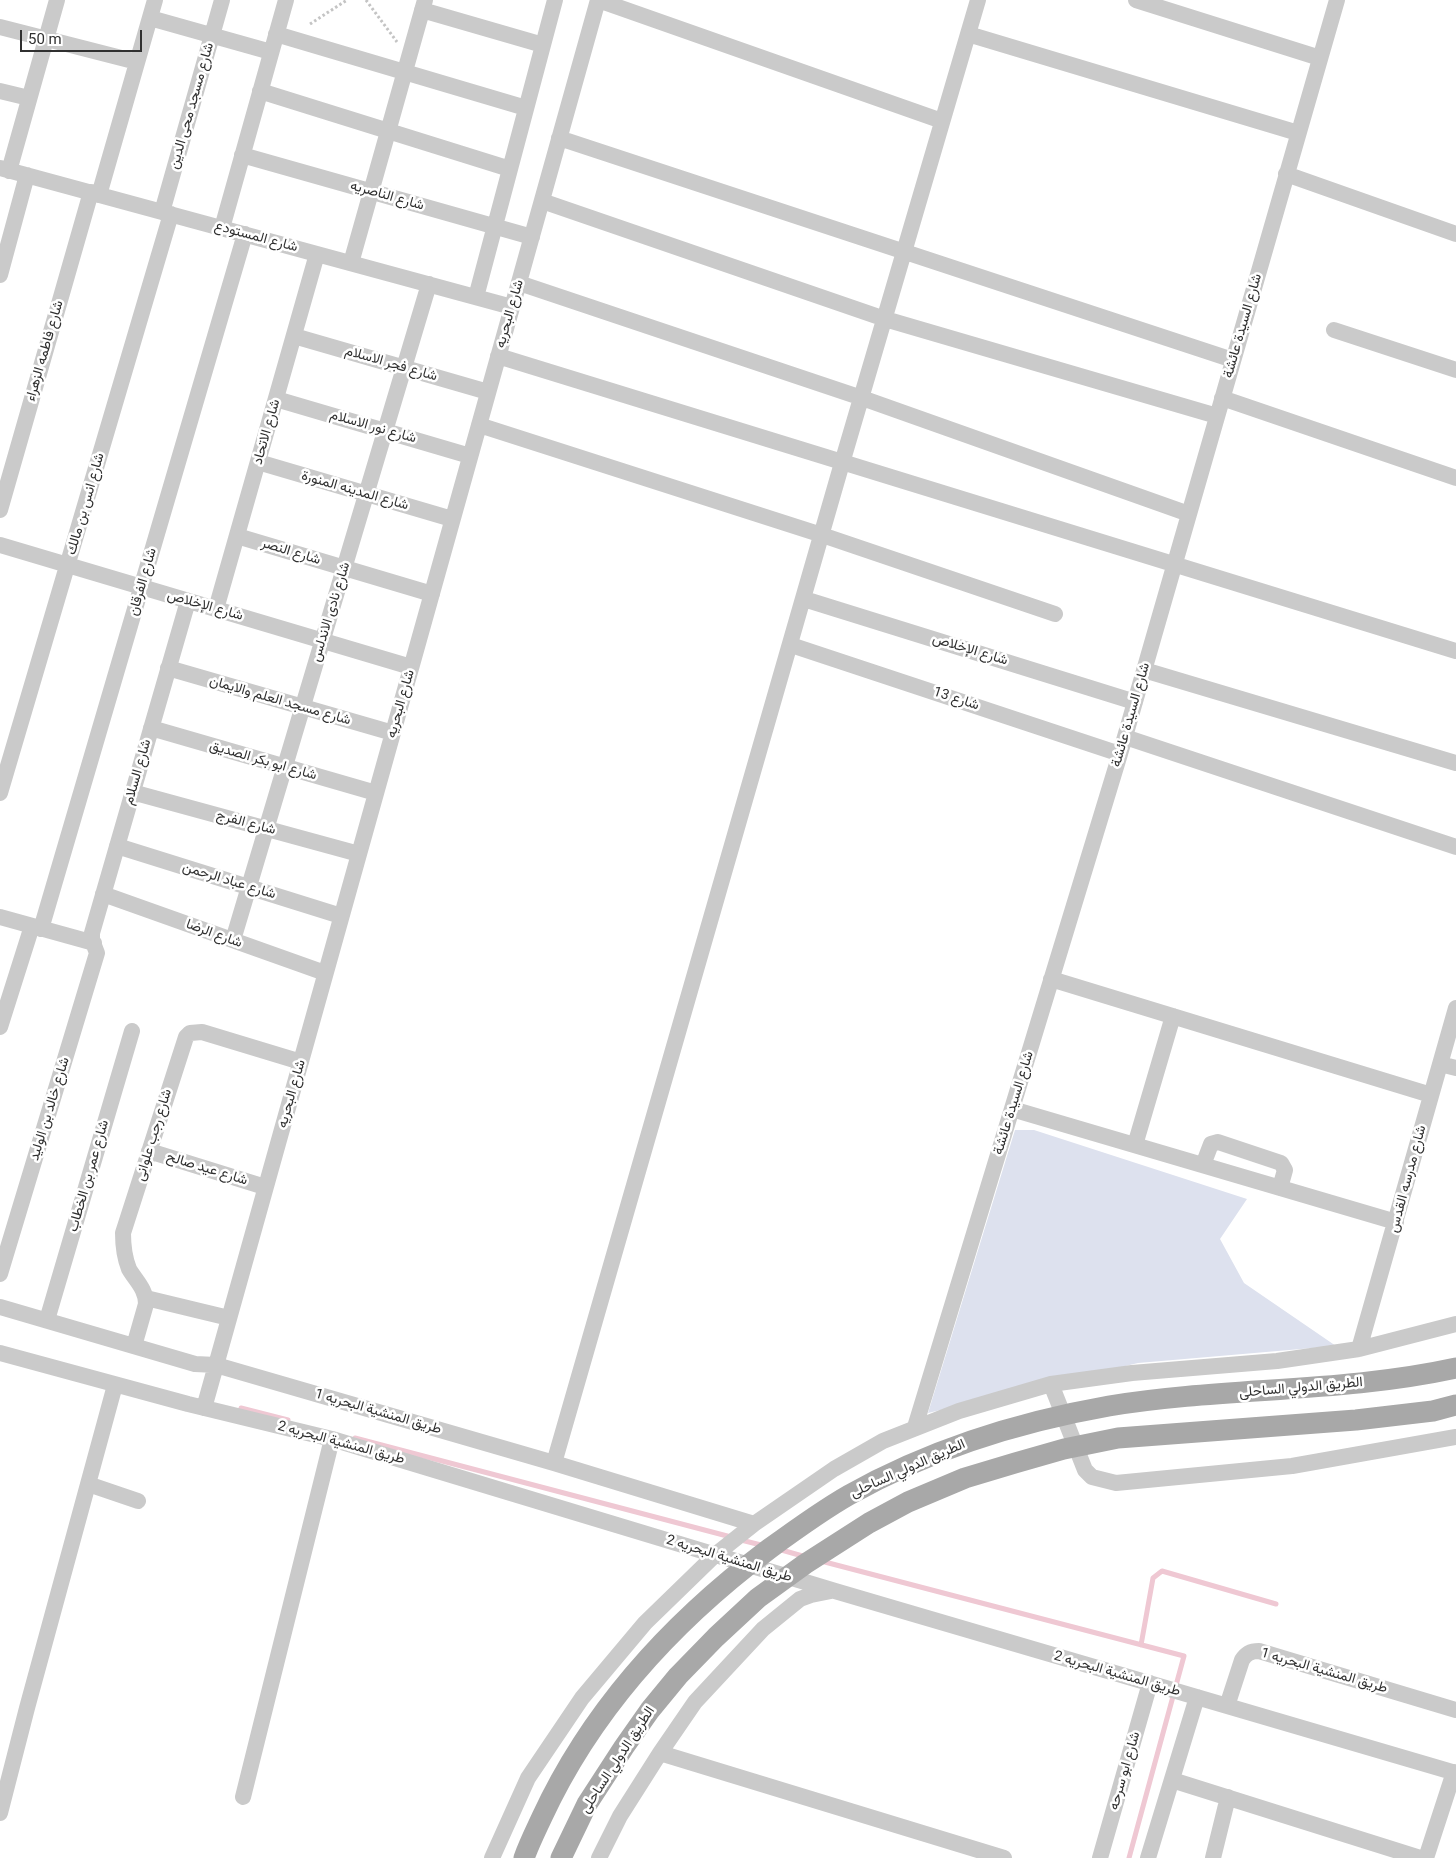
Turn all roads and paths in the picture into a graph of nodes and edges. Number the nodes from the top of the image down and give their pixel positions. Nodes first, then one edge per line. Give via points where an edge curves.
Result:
1 (57, 0) edge
2 (222, 0) edge
3 (286, 0) edge
4 (347, 0) edge
5 (366, 0) edge
6 (555, 0) edge
7 (598, 0) edge
8 (978, 0) edge
9 (1136, 0) edge
10 (1333, 1) edge
11 (151, 5) edge
12 (424, 5) edge
13 (310, 24) dead end
14 (0, 26) edge
15 (276, 34) junction
16 (968, 34) junction
17 (212, 36) junction
18 (46, 39) junction
19 (543, 45) junction
20 (271, 52) junction
21 (1320, 58) junction
22 (137, 62) junction
23 (407, 65) junction
24 (0, 91) edge
25 (260, 91) junction
26 (30, 98) junction
27 (526, 108) junction
28 (942, 121) junction
29 (388, 131) junction
30 (1298, 133) junction
31 (559, 138) junction
32 (242, 155) junction
33 (5, 169) edge
34 (510, 169) junction
35 (1286, 174) junction
36 (27, 175) junction
37 (371, 192) junction
38 (95, 194) junction
39 (542, 201) junction
40 (166, 213) junction
41 (495, 227) junction
42 (222, 228) junction
43 (245, 234) junction
44 (1456, 234) edge
45 (532, 237) junction
46 (904, 252) junction
47 (317, 254) junction
48 (351, 263) junction
49 (0, 275) edge
50 (519, 283) junction
51 (429, 284) junction
52 (476, 297) junction
53 (512, 307) junction
54 (885, 319) junction
55 (1334, 330) dead end
56 (294, 336) junction
57 (498, 356) junction
58 (1233, 360) junction
59 (404, 368) junction
60 (1456, 370) edge
61 (488, 392) junction
62 (862, 398) junction
63 (1222, 398) junction
64 (276, 399) junction
65 (1217, 416) junction
66 (479, 425) junction
67 (385, 431) junction
68 (470, 456) junction
69 (258, 462) junction
70 (842, 463) junction
71 (1456, 478) edge
72 (366, 494) junction
73 (0, 510) edge
74 (1189, 514) junction
75 (452, 519) junction
76 (822, 535) junction
77 (237, 536) junction
78 (0, 545) edge
79 (67, 565) junction
80 (1174, 565) junction
81 (344, 568) junction
82 (141, 587) junction
83 (432, 594) junction
84 (804, 598) junction
85 (188, 601) junction
86 (216, 609) junction
87 (1055, 614) dead end
88 (323, 641) junction
89 (791, 645) junction
90 (1456, 651) edge
91 (411, 667) junction
92 (168, 668) junction
93 (1144, 670) junction
94 (1135, 702) junction
95 (303, 708) junction
96 (151, 728) junction
97 (392, 733) junction
98 (1125, 737) junction
99 (1120, 754) junction
100 (1456, 764) edge
101 (285, 767) junction
102 (132, 792) junction
103 (0, 793) edge
104 (376, 793) junction
105 (267, 829) junction
106 (117, 846) junction
107 (1456, 846) edge
108 (359, 854) junction
109 (249, 887) junction
110 (103, 894) junction
111 (342, 916) junction
112 (0, 917) edge
113 (36, 927) junction
114 (233, 940) junction
115 (94, 944) junction
116 (325, 973) junction
117 (1052, 979) junction
118 (1456, 1008) edge
119 (1173, 1016) junction
120 (0, 1027) edge
121 (132, 1032) dead end
122 (300, 1062) junction
123 (1448, 1066) edge
124 (1431, 1095) junction
125 (1012, 1108) junction
126 (1135, 1145) junction
127 (149, 1151) junction
128 (1203, 1165) junction
129 (266, 1187) junction
130 (1280, 1188) junction
131 (1396, 1222) junction
132 (0, 1274) edge
133 (146, 1298) junction
134 (0, 1307) edge
135 (229, 1318) junction
136 (47, 1320) junction
137 (1456, 1324) edge
138 (134, 1346) junction
139 (1359, 1349) junction
140 (0, 1353) edge
141 (216, 1365) junction
142 (1456, 1368) edge
143 (1051, 1384) junction
144 (115, 1385) junction
145 (1456, 1404) edge
146 (204, 1408) junction
147 (915, 1427) junction
148 (1456, 1437) edge
149 (332, 1439) junction
150 (554, 1463) junction
151 (88, 1484) junction
152 (138, 1501) dead end
153 (754, 1524) junction
154 (715, 1554) junction
155 (835, 1591) junction
156 (1150, 1683) junction
157 (1197, 1697) junction
158 (1227, 1706) junction
159 (1456, 1710) edge
160 (660, 1753) junction
161 (1455, 1772) edge
162 (1172, 1780) junction
163 (243, 1796) dead end
164 (1228, 1797) junction
165 (0, 1813) edge
166 (492, 1858) edge
167 (524, 1858) edge
168 (561, 1858) edge
169 (599, 1858) edge
170 (1004, 1858) edge
171 (1100, 1858) edge
172 (1148, 1858) edge
173 (1213, 1858) edge
174 (1420, 1858) edge
175 (1426, 1858) edge

1 - 18 street
2 - 17 street, شارع مسجد محى الدين
3 - 15 street
4 - 13 path
5 - 23 path
6 - 19 street
7 - 28 street
7 - 31 street, شارع البحريه
8 - 16 street
9 - 21 street
10 - 21 street, شارع السيدة عائشة
11 - 17 street
11 - 22 street, شارع فاطمه الزهراء
12 - 19 street
12 - 23 street
14 - 18 street
15 - 20 street
15 - 23 street
16 - 28 street
16 - 30 street
17 - 20 street
17 - 40 street, شارع مسجد محى الدين
18 - 22 street
18 - 26 street
19 - 27 street
20 - 25 street
21 - 30 street, شارع السيدة عائشة
22 - 38 street, شارع فاطمه الزهراء
23 - 27 street
23 - 29 street
24 - 26 street
25 - 29 street
25 - 32 street
26 - 33 street
27 - 34 street
28 - 46 street
29 - 34 street
29 - 37 street
30 - 35 street, شارع السيدة عائشة
31 - 39 street, شارع البحريه
31 - 46 street
32 - 37 street, شارع الناصريه
32 - 42 street
33 - 36 street, شارع المستودع
34 - 41 street
35 - 44 street
35 - 58 street, شارع السيدة عائشة
36 - 38 street, شارع المستودع
36 - 49 street
37 - 41 street, شارع الناصريه
37 - 48 street
38 - 40 street, شارع المستودع
38 - 73 street, شارع فاطمه الزهراء
39 - 45 street, شارع البحريه
39 - 54 street
40 - 42 street, شارع المستودع
40 - 79 street, شارع انس بن مالك
41 - 45 street, شارع الناصريه
41 - 52 street
42 - 43 street, شارع المستودع
43 - 47 street, شارع المستودع
43 - 82 street, شارع الفرقان
45 - 50 street, شارع البحريه
46 - 54 street
46 - 58 street
47 - 48 street, شارع المستودع
47 - 56 street, شارع الاتحاد
48 - 51 street, شارع المستودع
50 - 53 street, شارع البحريه
50 - 62 street
51 - 52 street, شارع المستودع
51 - 59 street, شارع نادى الاندلس
52 - 53 street, شارع المستودع
53 - 57 street, شارع البحريه
54 - 62 street
54 - 65 street
55 - 60 street
56 - 59 street, شارع فجر الاسلام
56 - 64 street, شارع الاتحاد
57 - 61 street, شارع البحريه
57 - 70 street
58 - 63 street, شارع السيدة عائشة
59 - 61 street, شارع فجر الاسلام
59 - 67 street, شارع نادى الاندلس
61 - 66 street, شارع البحريه
62 - 70 street
62 - 74 street
63 - 65 street, شارع السيدة عائشة
63 - 71 street
64 - 67 street, شارع نور الاسلام
64 - 69 street, شارع الاتحاد
65 - 74 street, شارع السيدة عائشة
66 - 68 street, شارع البحريه
66 - 76 street
67 - 68 street, شارع نور الاسلام
67 - 72 street, شارع نادى الاندلس
68 - 75 street, شارع البحريه
69 - 72 street, شارع المدينه المنورة
69 - 77 street, شارع الاتحاد
70 - 76 street
70 - 80 street
72 - 75 street, شارع المدينه المنورة
72 - 81 street, شارع نادى الاندلس
74 - 80 street, شارع السيدة عائشة
75 - 83 street, شارع البحريه
76 - 84 street
76 - 87 street
77 - 81 street, شارع النصر
77 - 86 street, شارع الاتحاد
78 - 79 street, شارع الإخلاص
79 - 82 street, شارع الإخلاص
79 - 103 street, شارع انس بن مالك
80 - 90 street
80 - 93 street, شارع السيدة عائشة
81 - 83 street, شارع النصر
81 - 88 street, شارع نادى الاندلس
82 - 85 street, شارع الإخلاص
82 - 113 street, شارع الفرقان
83 - 91 street, شارع البحريه
84 - 89 street
84 - 94 street, شارع الإخلاص
85 - 86 street, شارع الإخلاص
85 - 92 street, شارع السلام
86 - 88 street, شارع الإخلاص
88 - 91 street, شارع الإخلاص
88 - 95 street, شارع نادى الاندلس
89 - 99 street, شارع 13
89 - 150 street
91 - 97 street, شارع البحريه
92 - 95 street, شارع مسجد العلم والايمان
92 - 96 street, شارع السلام
93 - 94 street, شارع السيدة عائشة
93 - 100 street
94 - 98 street, شارع السيدة عائشة
95 - 97 street, شارع مسجد العلم والايمان
95 - 101 street, شارع نادى الاندلس
96 - 101 street, شارع ابو بكر الصديق
96 - 102 street, شارع السلام
97 - 104 street, شارع البحريه
98 - 99 street, شارع السيدة عائشة
98 - 107 street
99 - 117 street, شارع السيدة عائشة
101 - 104 street, شارع ابو بكر الصديق
101 - 105 street, شارع نادى الاندلس
102 - 105 street, شارع الفرج
102 - 106 street, شارع السلام
104 - 108 street, شارع البحريه
105 - 108 street, شارع الفرج
105 - 109 street, شارع نادى الاندلس
106 - 109 street, شارع عباد الرحمن
106 - 110 street, شارع السلام
108 - 111 street, شارع البحريه
109 - 111 street, شارع عباد الرحمن
109 - 114 street, شارع نادى الاندلس
110 - 114 street, شارع الرضا
110 - 115 street, شارع السلام via 92,933
111 - 116 street, شارع البحريه
112 - 113 street
113 - 115 street
113 - 120 street, شارع الفرقان
114 - 116 street, شارع الرضا
115 - 132 street, شارع خالد بن الوليد via 96,953
116 - 122 street, شارع البحريه
117 - 119 street
117 - 125 street, شارع السيدة عائشة
118 - 123 street, شارع مدرسه القدس
119 - 124 street
119 - 126 street
121 - 136 street, شارع عمر بن الخطاب
122 - 127 street, شارع رجب علوانى via 202,1032 190,1034 183,1043
122 - 129 street, شارع البحريه
123 - 124 street, شارع مدرسه القدس
124 - 131 street, شارع مدرسه القدس
125 - 126 street
125 - 147 street, شارع السيدة عائشة
126 - 128 street
127 - 129 street, شارع عيد صالح
127 - 133 street, شارع رجب علوانى via 123,1238 128,1265
128 - 130 street
128 - 130 street via 1211,1144 1218,1142 1281,1163 1285,1170
129 - 135 street, شارع البحريه
130 - 131 street
131 - 139 street, شارع مدرسه القدس
133 - 135 street
133 - 138 street
134 - 136 street, طريق المنشية البحريه 1
135 - 141 street, شارع البحريه
136 - 138 street, طريق المنشية البحريه 1
137 - 139 street
138 - 141 street, طريق المنشية البحريه 1 via 195,1364
139 - 143 street via 1277,1361 1132,1373
140 - 144 street, طريق المنشية البحريه 2
141 - 146 street, شارع البحريه
141 - 150 street, طريق المنشية البحريه 1
142 - 167 main road, الطريق الدولي الساحلى, bridge via 1348,1385 1184,1398 1052,1417 953,1447 851,1494 826,1508 731,1577 652,1652 594,1724 556,1788
143 - 147 street via 960,1410
143 - 148 street via 1085,1470 1092,1477 1116,1483 1292,1466
144 - 146 street, طريق المنشية البحريه 2
144 - 151 street
145 - 168 main road, الطريق الدولي الساحلى, bridge via 1432,1411 1356,1420 1118,1438 982,1473 908,1502 805,1564 758,1598 703,1650 650,1710 624,1747 587,1804
146 - 149 street, طريق المنشية البحريه 2
147 - 153 street via 884,1440 834,1469
149 - 154 street, طريق المنشية البحريه 2
149 - 163 street
150 - 153 street, طريق المنشية البحريه 1
151 - 152 street
151 - 165 street
153 - 154 street
154 - 155 street, طريق المنشية البحريه 2
154 - 166 street via 645,1623 582,1698 528,1778
155 - 156 street, طريق المنشية البحريه 2
155 - 160 street via 800,1600 762,1629 695,1702
156 - 157 street, طريق المنشية البحريه 2
156 - 171 street, شارع ابو سرحه
157 - 158 street, طريق المنشية البحريه 2
157 - 162 street
158 - 159 street, طريق المنشية البحريه 1 via 1242,1660 1246,1654 1259,1651
158 - 161 street, طريق المنشية البحريه 2
160 - 169 street via 620,1816
160 - 170 street
161 - 175 street
162 - 164 street
162 - 172 street
164 - 173 street
164 - 174 street

